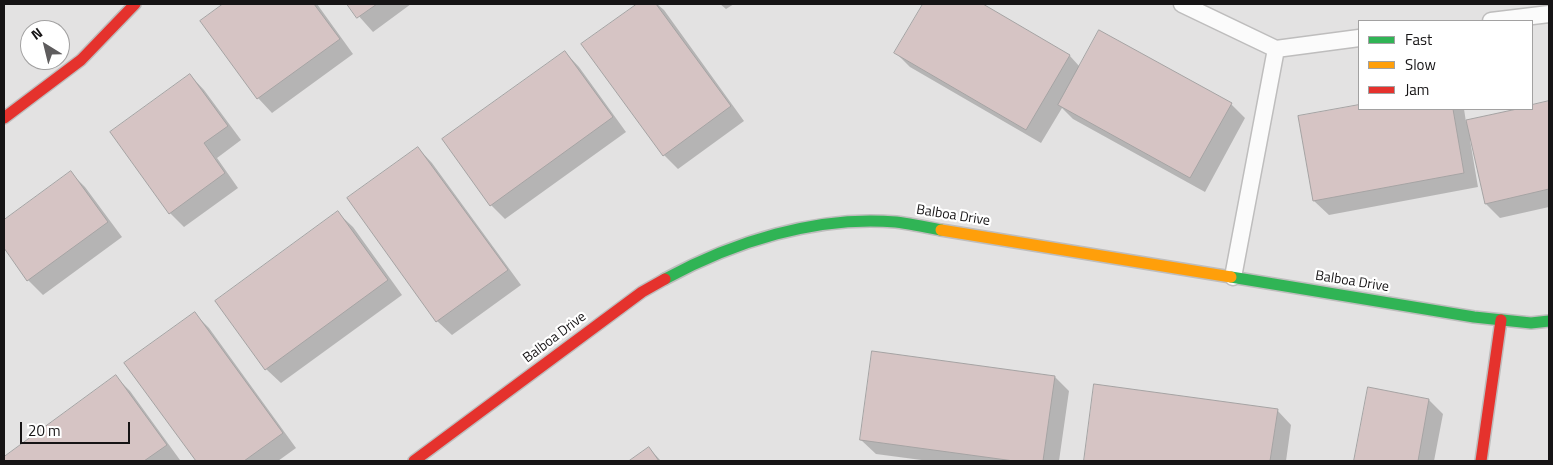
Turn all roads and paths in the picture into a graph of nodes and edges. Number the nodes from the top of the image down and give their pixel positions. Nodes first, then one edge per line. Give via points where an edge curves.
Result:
1 (135, 4) edge
2 (1182, 4) edge
3 (1549, 14) edge
4 (1499, 20) edge
5 (1358, 38) edge
6 (1276, 49) junction
7 (4, 118) edge
8 (1233, 277) junction
9 (1502, 320) junction
10 (1549, 321) edge
11 (414, 461) edge
12 (1481, 461) edge

1 - 7 street via 81,60
2 - 6 lane
3 - 4 lane
5 - 6 lane
6 - 8 lane
8 - 9 street, Balboa Drive
8 - 11 street, Balboa Drive via 895,222 840,223 789,231 696,263 642,292
9 - 10 street, Balboa Drive
9 - 12 street

